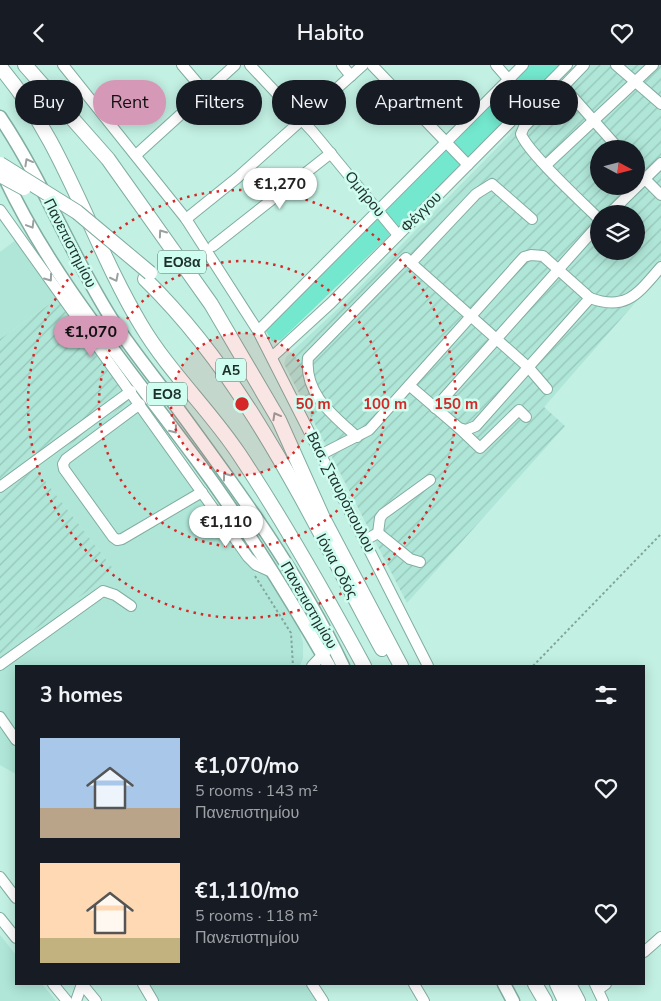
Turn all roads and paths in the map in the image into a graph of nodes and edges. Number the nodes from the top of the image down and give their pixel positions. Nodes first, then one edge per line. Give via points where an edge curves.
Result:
1 (25, 65) edge
2 (63, 65) edge
3 (182, 65) edge
4 (235, 65) edge
5 (250, 65) edge
6 (342, 65) edge
7 (364, 65) edge
8 (372, 65) edge
9 (496, 65) edge
10 (523, 65) edge
11 (567, 65) edge
12 (584, 65) edge
13 (616, 65) edge
14 (653, 65) edge
15 (0, 67) edge
16 (351, 76) junction
17 (195, 80) edge
18 (218, 80) edge
19 (346, 80) edge
20 (508, 80) joint
21 (552, 80) edge
22 (569, 80) edge
23 (635, 82) junction
24 (272, 89) edge
25 (490, 98) edge
26 (578, 102) edge
27 (661, 104) edge
28 (0, 117) edge
29 (176, 118) edge
30 (594, 119) junction
31 (295, 125) edge
32 (306, 125) edge
33 (507, 125) edge
34 (526, 125) edge
35 (611, 140) edge
36 (445, 142) junction
37 (331, 153) junction
38 (136, 155) junction
39 (661, 163) edge
40 (0, 165) edge
41 (468, 165) junction
42 (546, 165) junction
43 (0, 175) edge
44 (645, 178) edge
45 (645, 180) edge
46 (628, 195) edge
47 (661, 195) edge
48 (618, 205) edge
49 (378, 209) junction
50 (0, 210) edge
51 (590, 210) edge
52 (186, 219) junction
53 (532, 219) dead end
54 (590, 234) edge
55 (398, 235) junction
56 (213, 247) dead end
57 (411, 263) junction
58 (661, 267) edge
59 (558, 268) junction
60 (148, 275) junction
61 (590, 299) junction
62 (471, 315) junction
63 (258, 331) junction
64 (496, 338) junction
65 (272, 357) junction
66 (529, 368) junction
67 (410, 386) junction
68 (547, 389) dead end
69 (130, 391) junction
70 (140, 404) junction
71 (436, 408) junction
72 (526, 417) dead end
73 (459, 428) junction
74 (357, 437) junction
75 (322, 454) junction
76 (430, 480) dead end
77 (0, 487) edge
78 (202, 492) junction
79 (323, 518) junction
80 (378, 533) junction
81 (661, 534) edge
82 (365, 540) junction
83 (420, 562) dead end
84 (251, 569) dead end
85 (274, 573) junction
86 (131, 606) dead end
87 (332, 645) junction
88 (325, 661) edge
89 (0, 665) edge
90 (293, 665) edge
91 (342, 665) edge
92 (363, 665) edge
93 (390, 665) edge
94 (400, 665) edge
95 (428, 665) edge
96 (534, 665) edge
97 (0, 717) edge
98 (15, 739) edge
99 (0, 877) edge
100 (15, 897) edge
101 (0, 918) edge
102 (15, 937) edge
103 (661, 937) edge
104 (645, 950) edge
105 (55, 985) edge
106 (82, 985) edge
107 (83, 985) edge
108 (144, 985) edge
109 (313, 985) edge
110 (415, 985) edge
111 (505, 985) edge
112 (536, 985) edge
113 (558, 985) edge
114 (570, 985) edge
115 (600, 986) edge
116 (67, 1001) edge
117 (76, 1001) edge
118 (96, 1001) edge
119 (153, 1001) edge
120 (323, 1001) edge
121 (424, 1001) edge
122 (513, 1001) edge
123 (545, 1001) edge
124 (565, 1001) edge
125 (578, 1001) edge
126 (603, 1001) edge

79 -> 1 highway, ΕΟ8α via 279,420 210,304 108,159
2 - 38 street, Βασ. Σταυρόπουλου
3 - 17 street
4 - 18 street
5 - 24 street, Ομήρου
6 - 16 street
7 - 16 street
8 - 36 street
9 - 20 street
10 - 20 street
11 - 21 street, Φέγγου
12 - 22 street
13 - 23 street
14 - 23 street
15 -> 92 highway, Ιόνια Οδός via 29,105 59,155 107,264 142,327 238,453 300,550
16 - 19 street
23 - 27 street
23 - 30 street
25 - 36 street
26 - 30 street
87 -> 28 main road, Πανεπιστημίου / ΕΟ8 via 254,514 112,319 31,167
29 - 38 street
30 - 35 street
30 - 42 street
31 - 52 street
32 - 37 street, Ομήρου
33 - 41 street, Φέγγου
34 - 42 street via 521,134 523,140
36 - 41 street
36 - 49 street
37 - 49 street, Ομήρου
37 - 56 street
38 - 52 street, Βασ. Σταυρόπουλου
39 - 44 street
40 - 60 highway, Α5, bridge via 77,213
40 -> 85 main road, Πανεπιστημίου / ΕΟ8 via 11,191 65,281 206,473
41 - 55 street, Φέγγου
42 - 51 street
43 - 60 highway, Α5, bridge via 42,198
45 - 47 street
46 - 48 street
49 - 55 street, Ομήρου
49 - 63 street
50 -> 69 street
52 - 63 street, Βασ. Σταυρόπουλου
53 - 57 street via 492,184 476,194
54 - 59 street
55 - 65 street, Φέγγου
57 - 62 street
57 - 74 street via 406,258 308,358 307,371 312,389 330,412
58 - 61 street via 624,302
59 - 61 street
59 - 62 street via 543,256 524,257
59 - 64 street
60 - 79 highway, Α5 via 170,292 226,362
60 - 93 highway, Ιόνια Οδός / Α5 via 221,366 282,465
61 - 66 street
62 - 64 street
62 - 67 street
63 - 65 street, Βασ. Σταυρόπουλου
64 - 66 street
64 - 71 street
65 - 75 street, Βασ. Σταυρόπουλου
66 - 68 street
66 - 73 street via 476,426 466,430
67 - 71 street
67 - 74 street via 369,429
69 - 70 street
69 - 77 street
70 - 78 street
70 - 78 street via 66,459 64,469 117,540
71 - 73 street
72 - 73 street via 519,410 480,448
74 - 75 street
75 - 82 street, Βασ. Σταυρόπουλου
76 - 80 street via 383,514
78 - 85 street via 252,562
79 - 94 highway, Ιόνια Οδός / Α5
80 - 82 street
80 - 83 street via 410,559
81 - 96 path
82 - 95 street, Βασ. Σταυρόπουλου
84 - 90 path via 290,633
85 - 88 main road, Πανεπιστημίου / ΕΟ8
86 - 89 street via 103,591
87 - 88 street
87 - 91 main road, Πανεπιστημίου / ΕΟ8
97 - 98 street
99 - 100 street
101 - 102 street
103 - 104 street
105 - 116 street
106 - 117 street
107 - 118 street
108 - 119 street
109 - 120 street
110 - 121 street
111 - 122 main road
112 - 123 highway
113 - 124 highway
114 - 125 highway
115 - 126 street

